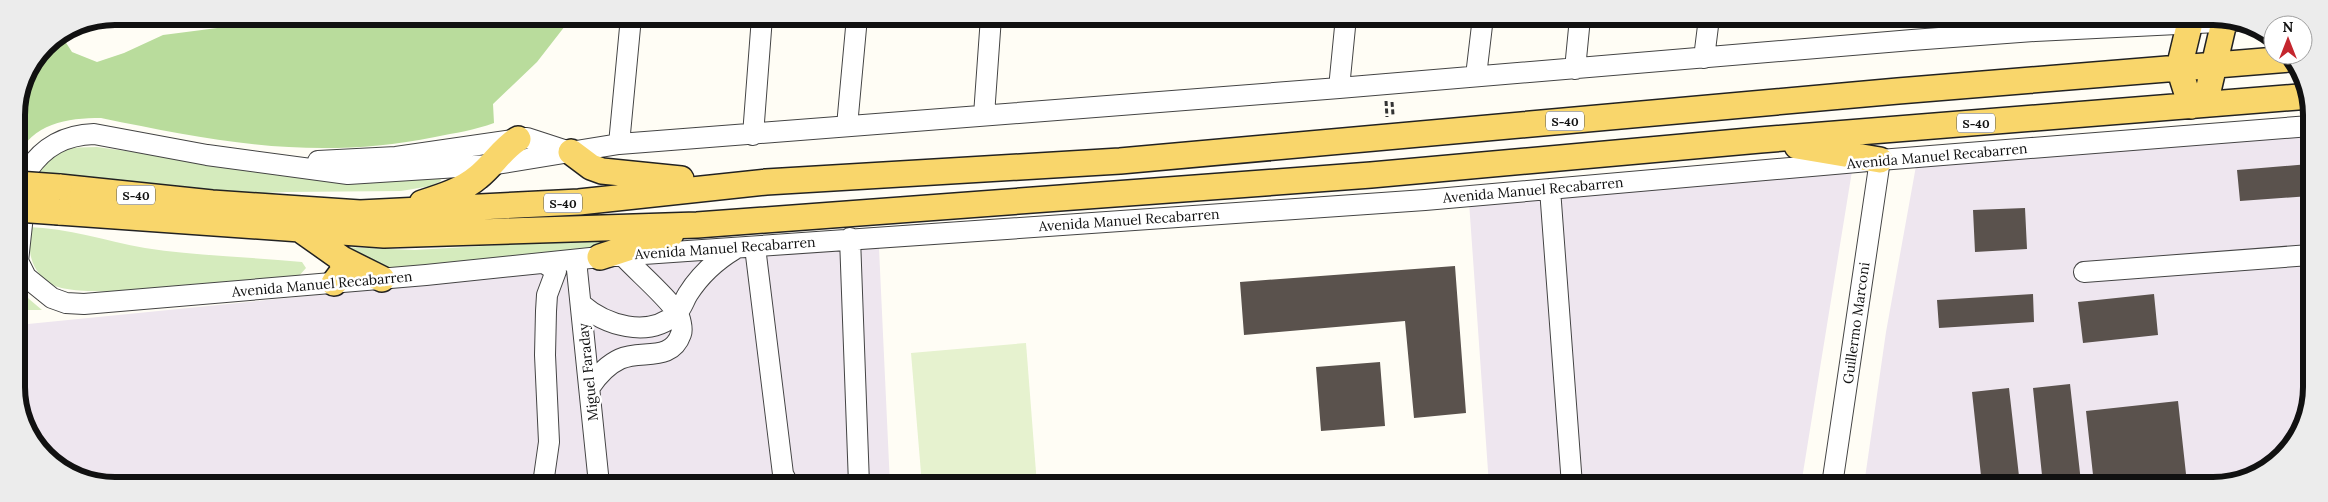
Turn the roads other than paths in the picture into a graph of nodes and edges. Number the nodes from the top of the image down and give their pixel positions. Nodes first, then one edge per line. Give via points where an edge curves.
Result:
1 (631, 25) edge
2 (761, 25) edge
3 (856, 25) edge
4 (990, 25) edge
5 (1345, 25) edge
6 (1482, 25) edge
7 (1579, 25) edge
8 (1708, 25) edge
9 (2040, 25) edge
10 (2176, 25) edge
11 (2227, 27) edge
12 (1704, 58) junction
13 (2263, 61) edge
14 (2214, 65) junction
15 (1575, 68) junction
16 (2179, 68) junction
17 (1476, 76) junction
18 (1339, 88) junction
19 (2301, 97) edge
20 (2198, 105) junction
21 (984, 115) junction
22 (847, 126) junction
23 (2303, 127) edge
24 (753, 135) junction
25 (2200, 135) junction
26 (518, 139) junction
27 (1760, 140) junction
28 (619, 144) junction
29 (571, 152) junction
30 (1880, 160) junction
31 (279, 164) junction
32 (490, 165) junction
33 (766, 182) junction
34 (25, 185) edge
35 (1550, 189) junction
36 (25, 195) edge
37 (25, 210) edge
38 (360, 213) junction
39 (697, 225) junction
40 (301, 230) junction
41 (850, 238) junction
42 (745, 248) junction
43 (2303, 256) edge
44 (600, 258) junction
45 (342, 259) junction
46 (544, 263) junction
47 (2084, 272) dead end
48 (25, 275) edge
49 (382, 278) junction
50 (334, 283) junction
51 (581, 304) junction
52 (678, 313) junction
53 (590, 388) junction
54 (544, 477) edge
55 (599, 477) edge
56 (786, 477) edge
57 (859, 477) edge
58 (1571, 477) edge
59 (1833, 477) edge

1 - 28 street
2 - 24 street
3 - 22 street
4 - 21 street
5 - 18 street
6 - 17 street
7 - 15 street
8 - 12 street
9 - 12 street, Avenida Manuel Recabarren
10 - 16 main road
11 - 14 main road
12 - 15 street, Avenida Manuel Recabarren
13 - 14 main road, S-40
14 - 16 main road, S-40
14 - 20 main road
15 - 17 street, Avenida Manuel Recabarren
16 - 20 main road
16 - 33 main road, S-40 via 1898,90 1120,161
17 - 18 street, Avenida Manuel Recabarren
18 - 21 street, Avenida Manuel Recabarren
19 - 20 main road, Avenida Manuel Recabarren / S-40
20 - 25 street
20 - 27 main road, Avenida Manuel Recabarren / S-40
21 - 22 street, Avenida Manuel Recabarren
22 - 24 street, Avenida Manuel Recabarren
23 - 25 street, Avenida Manuel Recabarren
24 - 28 street, Avenida Manuel Recabarren
25 - 30 street, Avenida Manuel Recabarren
26 - 29 street, Avenida Manuel Recabarren via 527,138
26 - 31 street, Avenida Manuel Recabarren via 396,157
26 - 32 main road via 500,152
27 - 30 main road
27 - 39 main road, Avenida Manuel Recabarren / S-40 via 1371,175
28 - 29 street, Avenida Manuel Recabarren
29 - 32 street, Avenida Manuel Recabarren
29 - 33 main road via 591,167 614,173
30 - 35 street, Avenida Manuel Recabarren
30 - 59 street, Guillermo Marconi
31 - 32 street, Avenida Manuel Recabarren via 348,174
31 - 36 street, Avenida Manuel Recabarren via 207,155 94,134 68,137 45,149 36,158 28,170
32 - 38 main road via 478,177 436,199 399,209
33 - 38 main road, S-40 via 579,202
34 - 38 main road, S-40, bridge via 212,203
35 - 41 street, Avenida Manuel Recabarren
35 - 58 street
37 - 40 main road, Avenida Manuel Recabarren / S-40, bridge
39 - 40 main road, Avenida Manuel Recabarren / S-40 via 384,234
39 - 44 main road
40 - 45 main road
41 - 42 street, Avenida Manuel Recabarren
41 - 57 street
42 - 44 street, Avenida Manuel Recabarren
42 - 52 street via 721,258 696,282
42 - 56 street
43 - 47 street
44 - 46 street, Avenida Manuel Recabarren
44 - 51 street, Miguel Faraday
44 - 52 street
45 - 49 main road
45 - 50 main road via 343,271
46 - 49 street, Avenida Manuel Recabarren
46 - 54 street via 556,271 547,295 546,311 549,442
48 - 50 street, Avenida Manuel Recabarren via 52,298 84,304
49 - 50 street, Avenida Manuel Recabarren
51 - 52 street via 601,318 624,326 648,326
51 - 53 street, Miguel Faraday
52 - 53 street via 682,330 674,346 659,354 636,354 620,359 603,371
53 - 55 street, Miguel Faraday

